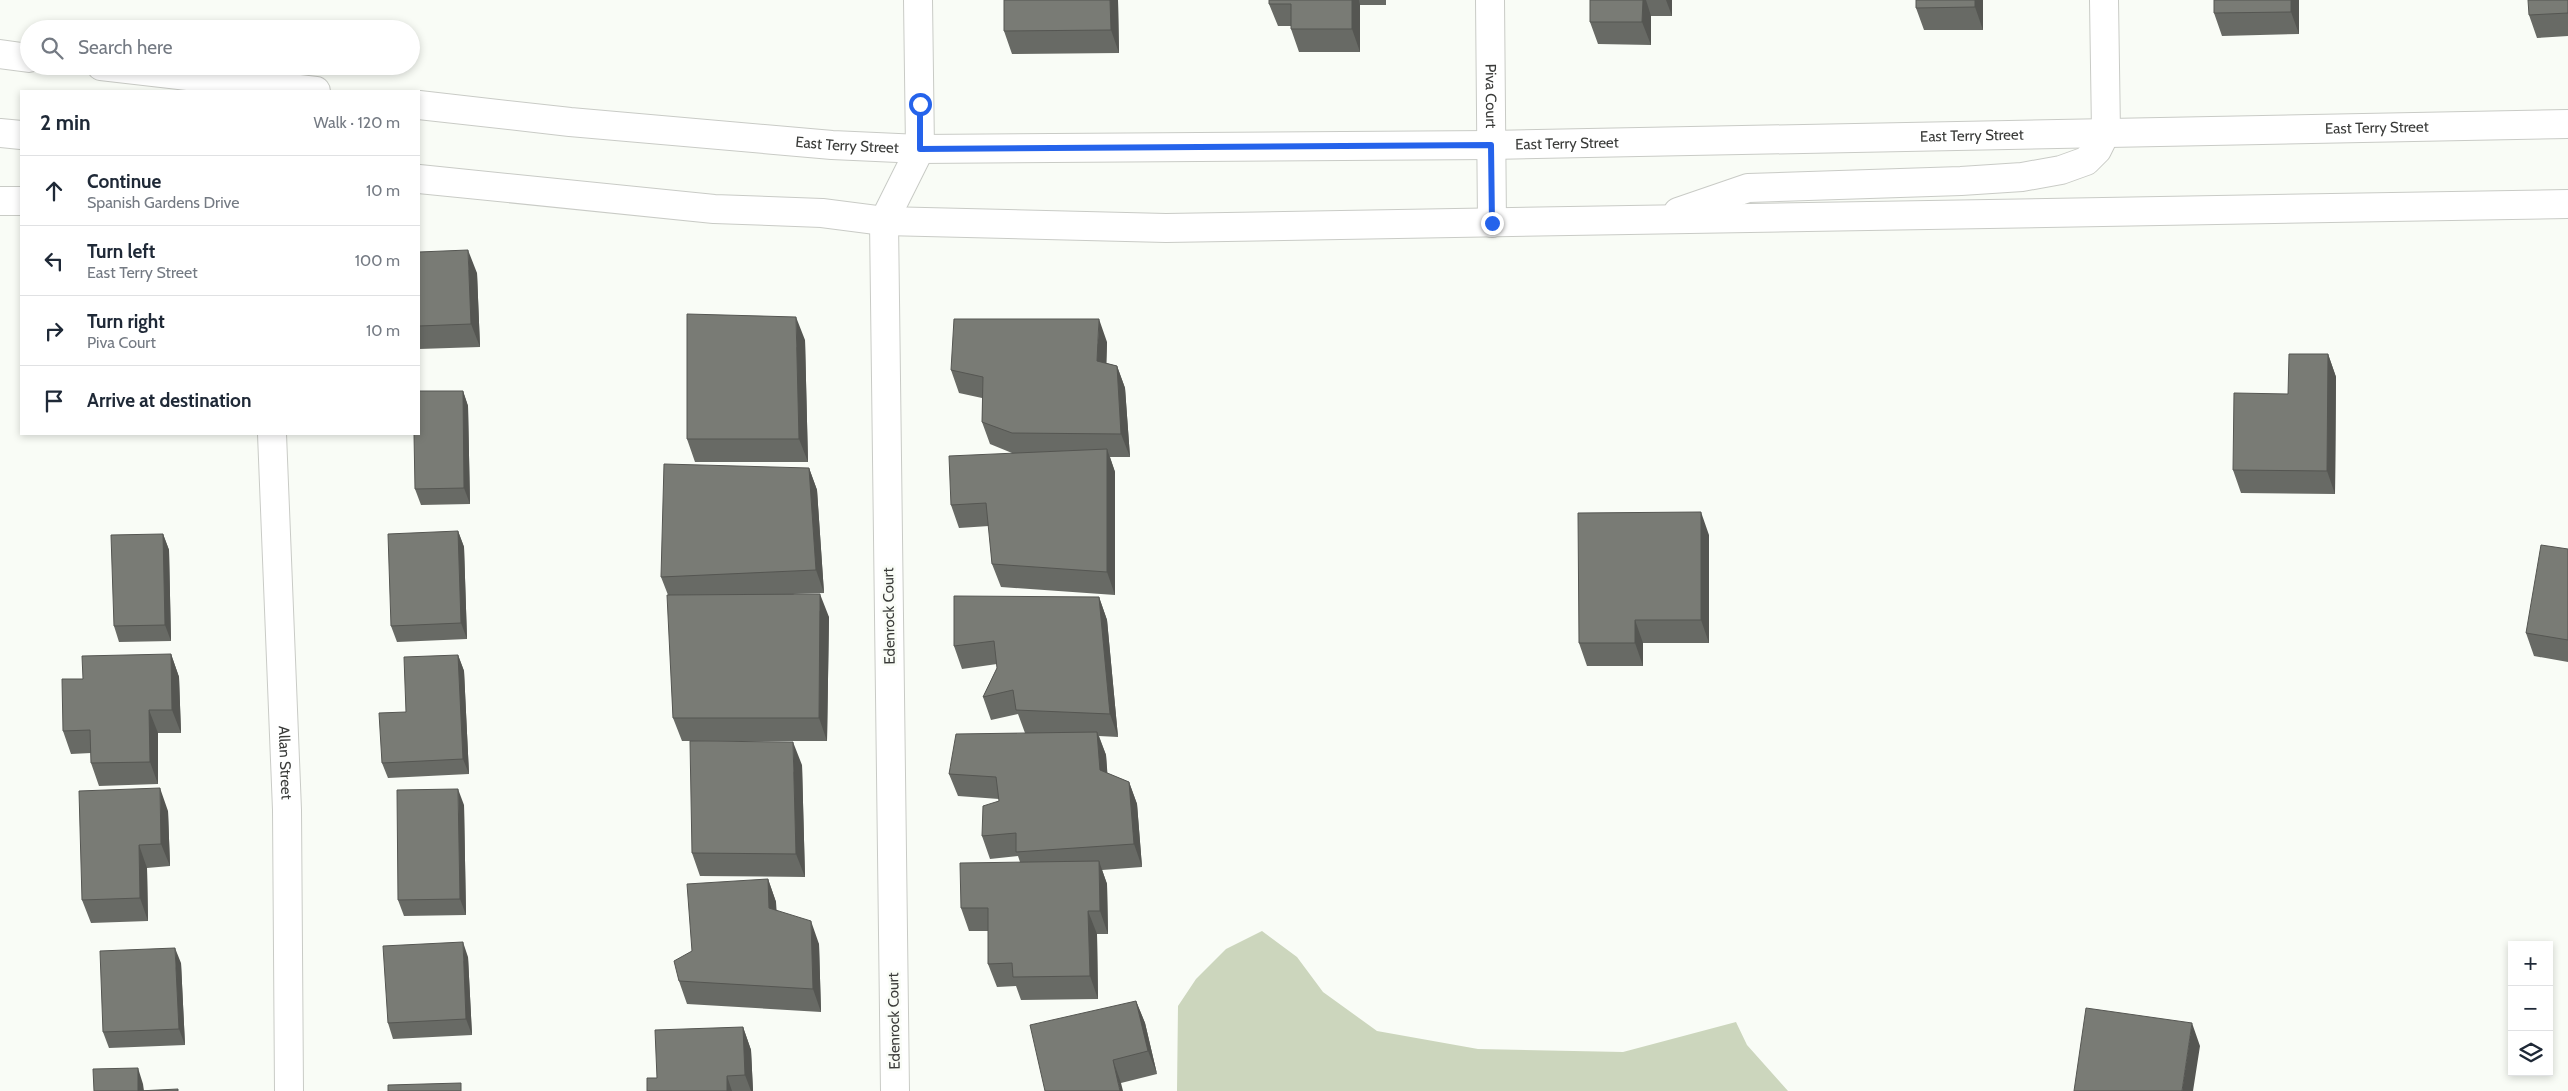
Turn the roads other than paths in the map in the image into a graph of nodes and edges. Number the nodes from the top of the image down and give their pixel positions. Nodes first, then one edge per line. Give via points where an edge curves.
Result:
1 (918, 0) edge
2 (1490, 0) edge
3 (2104, 0) edge
4 (0, 54) edge
5 (20, 57) edge
6 (178, 75) edge
7 (307, 90) edge
8 (420, 105) edge
9 (2568, 124) edge
10 (2106, 132) junction
11 (0, 133) edge
12 (20, 135) edge
13 (1491, 145) junction
14 (920, 149) junction
15 (420, 179) edge
16 (20, 201) edge
17 (0, 202) edge
18 (2568, 204) edge
19 (1656, 220) junction
20 (884, 221) junction
21 (1492, 223) junction
22 (272, 435) edge
23 (289, 1091) edge
24 (895, 1091) edge

1 - 14 street
2 - 13 street, Piva Court
3 - 10 street
4 - 5 street
6 - 7 street
8 - 14 street, East Terry Street via 832,145
9 - 10 street, East Terry Street
10 - 13 street, East Terry Street
10 - 19 street via 2097,150 2086,161 2061,170 2022,177 1961,181 1748,188
11 - 12 street
13 - 14 street, East Terry Street
13 - 21 street, Piva Court
14 - 20 street, Edenrock Court
15 - 20 street via 714,209 822,214
16 - 17 street
18 - 19 street
19 - 21 street
20 - 21 street via 1166,228
20 - 24 street, Edenrock Court
22 - 23 street, Allan Street via 287,810

